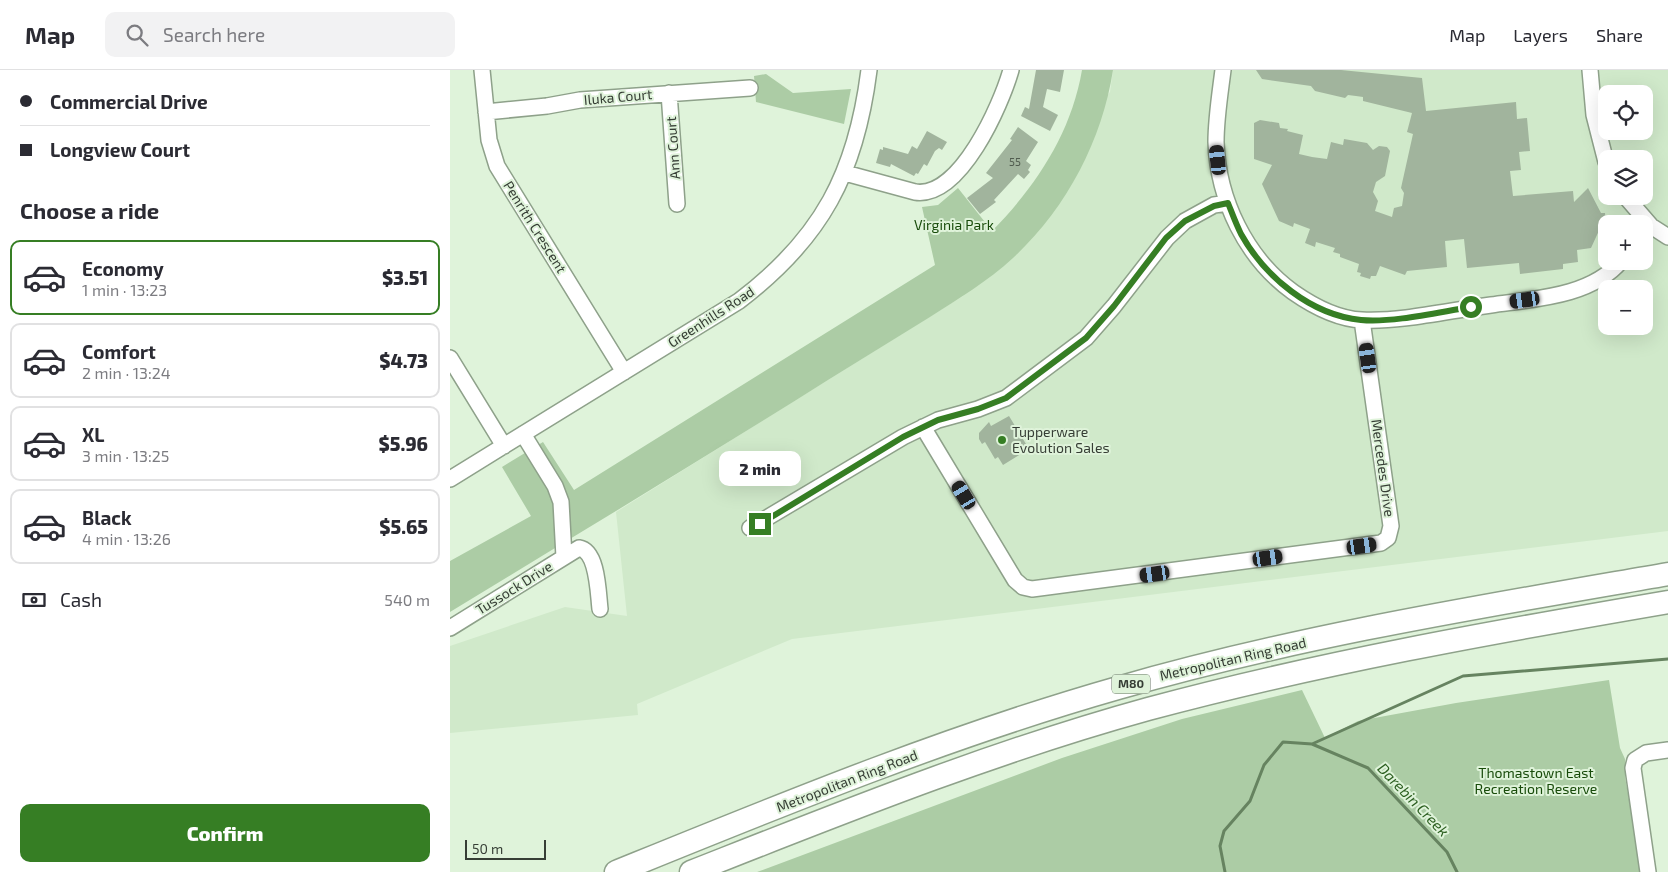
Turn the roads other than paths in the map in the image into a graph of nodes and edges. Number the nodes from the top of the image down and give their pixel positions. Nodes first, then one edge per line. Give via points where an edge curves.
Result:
1 (482, 70) edge
2 (869, 70) edge
3 (1011, 70) edge
4 (1223, 70) edge
5 (1590, 70) edge
6 (750, 88) dead end
7 (669, 92) junction
8 (486, 112) junction
9 (1603, 150) edge
10 (845, 173) junction
11 (1228, 203) junction
12 (676, 204) dead end
13 (1653, 232) edge
14 (1668, 237) edge
15 (1610, 270) edge
16 (1362, 320) junction
17 (450, 358) edge
18 (624, 372) junction
19 (923, 427) junction
20 (523, 434) junction
21 (504, 446) junction
22 (450, 479) edge
23 (750, 528) dead end
24 (564, 557) junction
25 (1668, 574) edge
26 (1668, 602) edge
27 (600, 609) dead end
28 (450, 628) edge
29 (1668, 750) edge
30 (616, 872) edge
31 (691, 872) edge
32 (1648, 872) edge

1 - 8 street, Penrith Crescent
2 - 10 street, Greenhills Road via 862,118
3 - 10 street via 984,134 966,160 939,188 926,193 915,192
4 - 11 street via 1216,142 1221,181
5 - 9 street via 1594,115
6 - 7 street, Iluka Court
7 - 8 street, Iluka Court
7 - 12 street, Ann Court
8 - 18 street, Penrith Crescent via 489,140 497,166
10 - 18 street, Greenhills Road via 806,237 766,281
11 - 16 street via 1241,234 1282,284 1311,305
11 - 19 street via 1214,206 1185,221 1166,238 1092,332 1055,363 1006,398
13 - 14 street
15 - 16 street via 1601,277 1562,293
16 - 19 street, Mercedes Drive via 1391,526 1388,538 1381,543 1032,589 1015,580
17 - 21 street
18 - 20 street, Greenhills Road
19 - 23 street
20 - 21 street, Greenhills Road
20 - 24 street via 555,486 561,502
21 - 22 street, Greenhills Road
24 - 27 street, Tussock Drive via 579,548 588,552 593,562
24 - 28 street, Tussock Drive
25 - 30 highway, Metropolitan Ring Road / M80 via 1317,639 1117,688 934,747
26 - 31 highway, Metropolitan Ring Road / M80 via 1412,647 1297,671 1146,710 897,792
29 - 32 street via 1646,753 1635,760 1633,768

